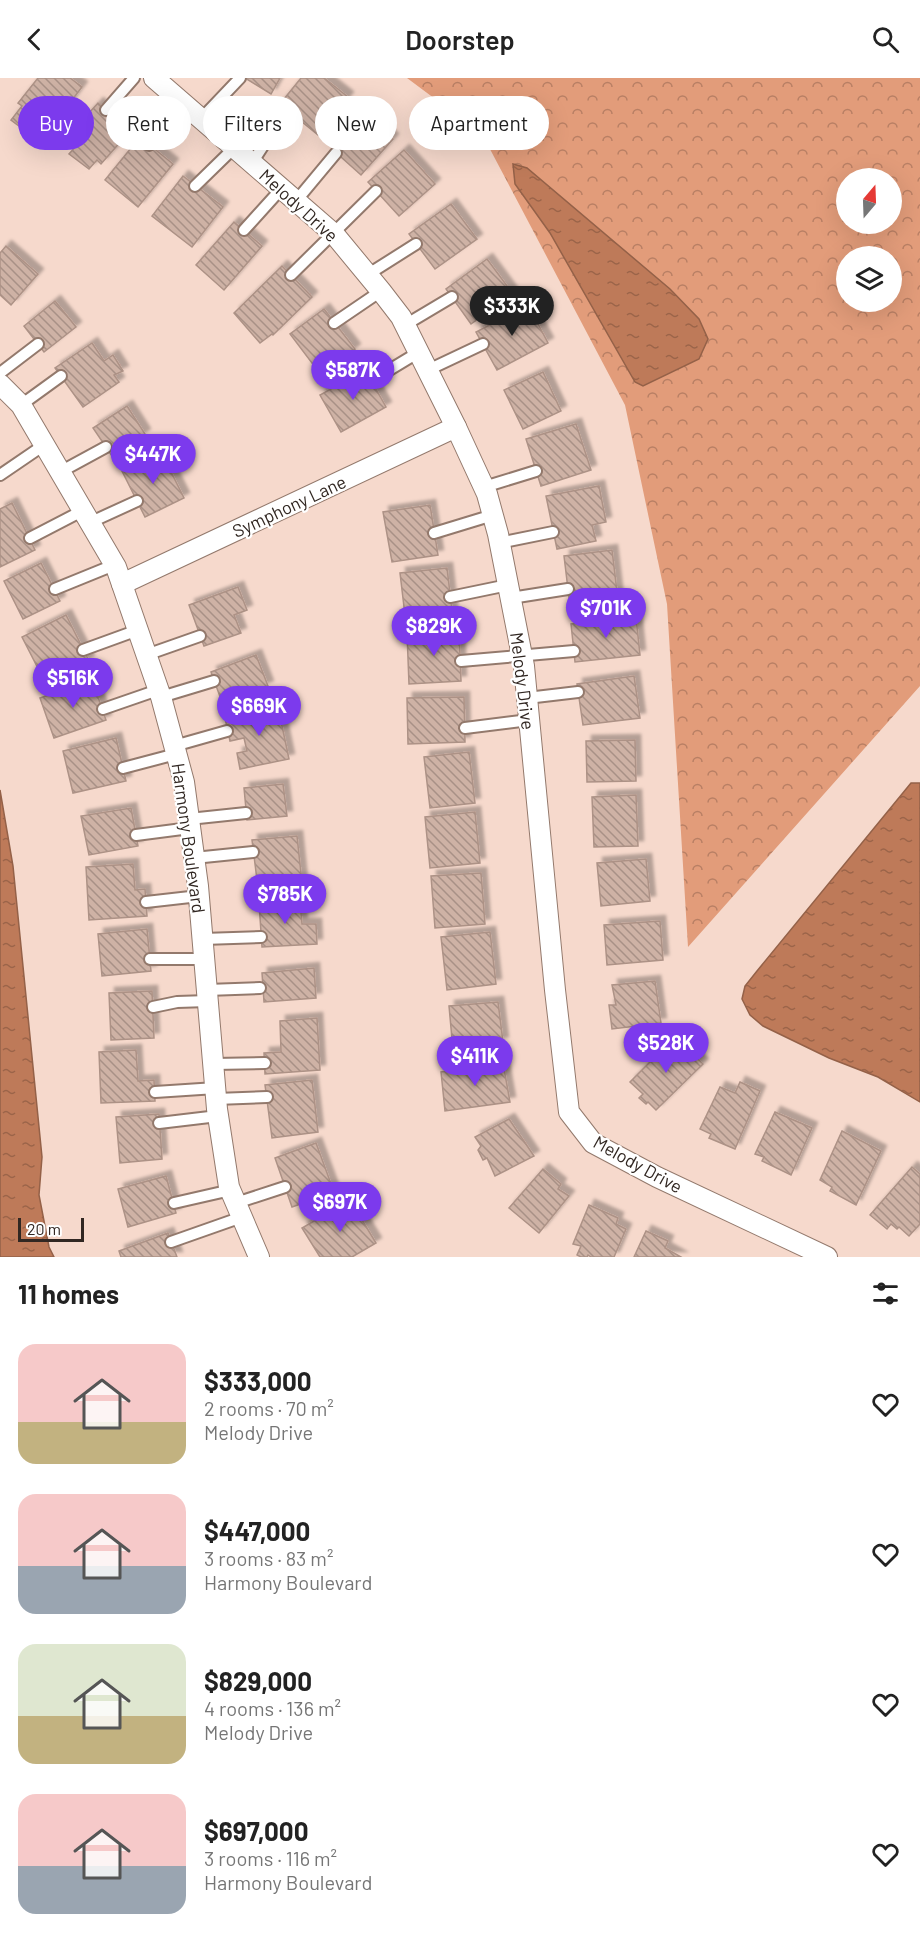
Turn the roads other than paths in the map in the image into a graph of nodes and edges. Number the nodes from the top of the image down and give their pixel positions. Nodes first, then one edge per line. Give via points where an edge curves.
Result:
1 (134, 78) edge
2 (155, 78) edge
3 (240, 78) edge
4 (118, 96) edge
5 (175, 96) edge
6 (191, 110) edge
7 (201, 118) joint
8 (232, 150) edge
9 (238, 150) edge
10 (260, 150) edge
11 (336, 153) dead end
12 (252, 163) junction
13 (195, 186) dead end
14 (376, 191) dead end
15 (289, 194) junction
16 (244, 230) dead end
17 (334, 234) junction
18 (416, 244) dead end
19 (291, 275) dead end
20 (367, 275) junction
21 (381, 291) junction
22 (452, 297) dead end
23 (334, 323) dead end
24 (405, 325) junction
25 (38, 344) dead end
26 (483, 344) dead end
27 (423, 361) junction
28 (61, 376) dead end
29 (370, 381) dead end
30 (1, 383) edge
31 (21, 405) junction
32 (456, 427) junction
33 (44, 445) junction
34 (106, 447) dead end
35 (536, 471) dead end
36 (60, 472) junction
37 (0, 475) edge
38 (484, 488) junction
39 (137, 501) dead end
40 (493, 516) junction
41 (86, 517) junction
42 (553, 531) dead end
43 (434, 533) dead end
44 (30, 538) dead end
45 (499, 543) junction
46 (114, 565) junction
47 (122, 584) junction
48 (568, 589) dead end
49 (55, 590) dead end
50 (509, 591) junction
51 (450, 597) dead end
52 (138, 630) junction
53 (200, 636) dead end
54 (83, 650) dead end
55 (574, 651) dead end
56 (146, 655) junction
57 (522, 656) junction
58 (461, 661) dead end
59 (214, 681) dead end
60 (578, 692) dead end
61 (159, 694) junction
62 (527, 698) junction
63 (102, 709) dead end
64 (529, 720) junction
65 (465, 728) dead end
66 (227, 731) dead end
67 (175, 750) junction
68 (123, 768) dead end
69 (246, 813) dead end
70 (189, 823) junction
71 (136, 836) dead end
72 (253, 852) dead end
73 (194, 858) junction
74 (199, 896) junction
75 (146, 902) dead end
76 (261, 937) dead end
77 (204, 949) junction
78 (150, 959) dead end
79 (260, 988) dead end
80 (208, 995) junction
81 (153, 1007) dead end
82 (265, 1063) dead end
83 (214, 1064) junction
84 (155, 1092) dead end
85 (267, 1097) dead end
86 (217, 1101) junction
87 (159, 1123) dead end
88 (285, 1187) dead end
89 (174, 1203) dead end
90 (236, 1203) junction
91 (171, 1242) dead end
92 (259, 1257) edge
93 (827, 1257) edge

1 - 4 lane
2 - 5 street, Melody Drive
3 - 7 lane
6 - 7 street, Melody Drive
8 - 13 lane
9 - 12 street, Melody Drive
10 - 12 lane
11 - 15 lane
12 - 15 street, Melody Drive
14 - 17 lane
15 - 16 lane
15 - 17 street, Melody Drive
17 - 19 lane
17 - 20 street, Melody Drive
18 - 20 lane
20 - 21 street, Melody Drive
21 - 23 lane
21 - 24 street, Melody Drive
22 - 24 lane
24 - 27 street, Melody Drive
25 - 30 lane
26 - 27 lane
27 - 29 lane
27 - 32 street, Melody Drive
28 - 31 lane
30 - 31 street, Harmony Boulevard
31 - 33 street, Harmony Boulevard
32 - 38 street, Melody Drive
32 - 47 street, Symphony Lane
33 - 36 street, Harmony Boulevard
33 - 37 lane
34 - 36 lane
35 - 38 lane
36 - 41 street, Harmony Boulevard
38 - 40 street, Melody Drive
39 - 41 lane
40 - 43 lane
40 - 45 street, Melody Drive
41 - 44 lane
41 - 46 street, Harmony Boulevard
42 - 45 lane
45 - 50 street, Melody Drive
46 - 47 street, Harmony Boulevard
46 - 49 lane
47 - 52 street, Harmony Boulevard
48 - 50 lane
50 - 51 lane
50 - 57 street, Melody Drive
52 - 54 lane
52 - 56 street, Harmony Boulevard
53 - 56 lane
55 - 57 lane
56 - 61 street, Harmony Boulevard
57 - 58 lane
57 - 62 street, Melody Drive
59 - 61 lane
60 - 62 lane
61 - 63 lane
61 - 67 street, Harmony Boulevard
62 - 64 street, Melody Drive
64 - 65 lane
64 - 93 street, Melody Drive via 570,1112 593,1143 657,1178
66 - 67 lane
67 - 68 lane
67 - 70 street, Harmony Boulevard
69 - 70 lane
70 - 71 lane
70 - 73 street, Harmony Boulevard
72 - 73 lane
73 - 74 street, Harmony Boulevard
74 - 75 lane
74 - 77 street, Harmony Boulevard
76 - 77 lane
77 - 78 lane
77 - 80 street, Harmony Boulevard
79 - 80 lane
80 - 81 lane
80 - 83 street, Harmony Boulevard
82 - 83 lane
83 - 86 street, Harmony Boulevard
84 - 86 lane
85 - 86 lane
86 - 87 lane
86 - 90 street, Harmony Boulevard
88 - 90 lane
89 - 90 lane
90 - 91 lane
90 - 92 street, Harmony Boulevard

